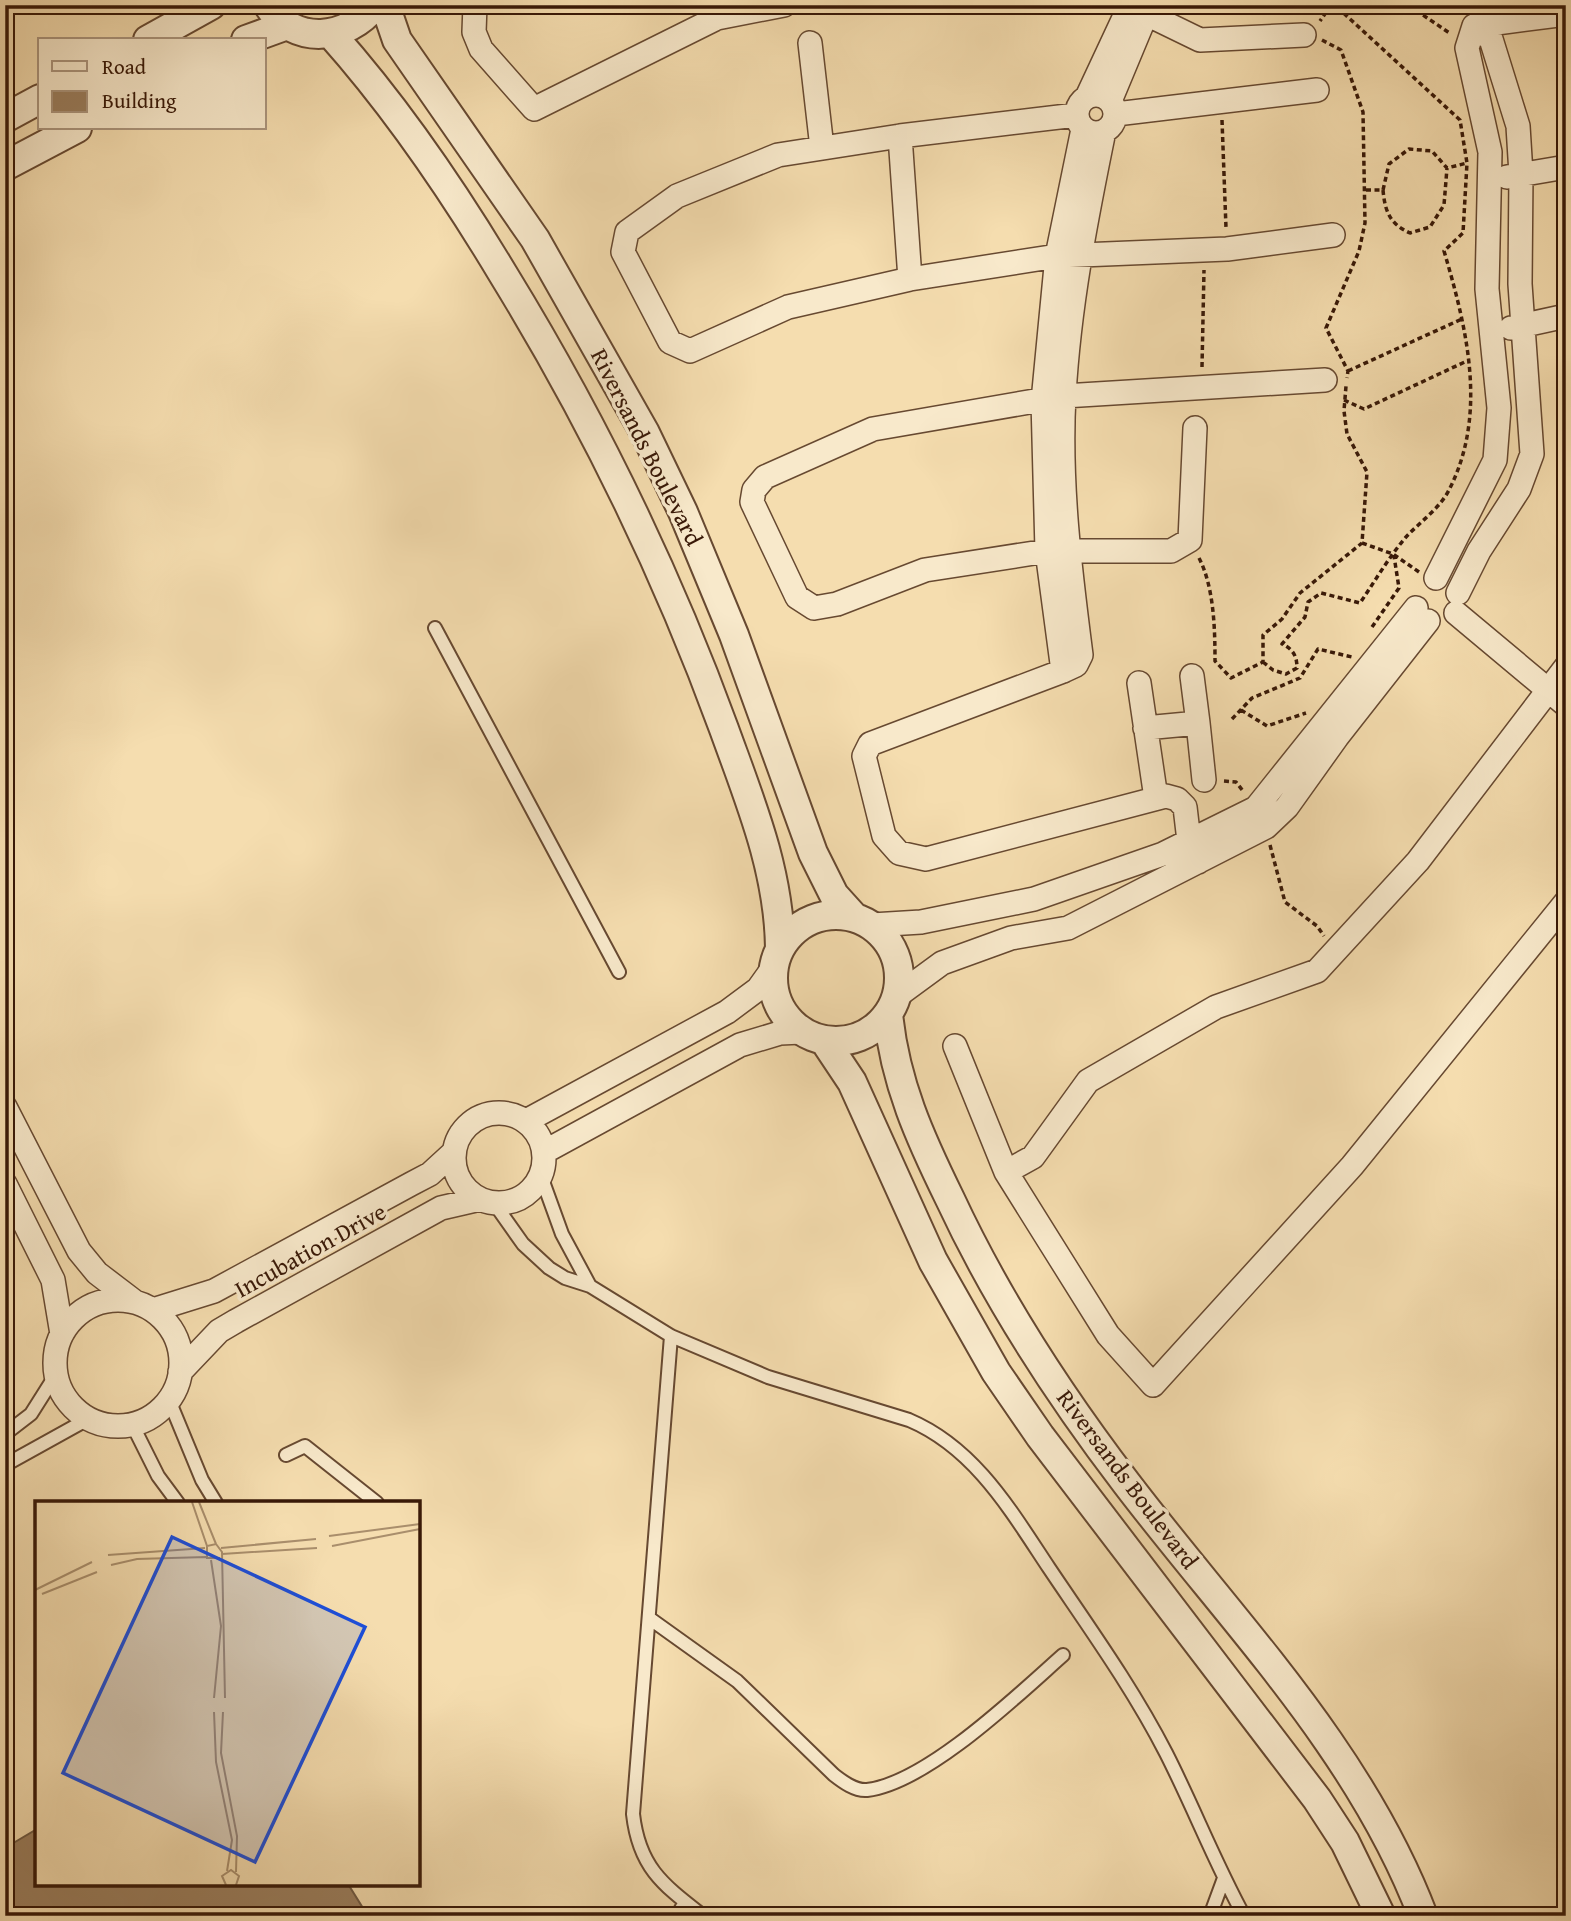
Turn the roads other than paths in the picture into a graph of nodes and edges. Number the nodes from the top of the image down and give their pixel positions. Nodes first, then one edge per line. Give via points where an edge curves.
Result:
1 (211, 5) edge
2 (375, 5) edge
3 (385, 5) edge
4 (475, 5) edge
5 (783, 5) edge
6 (1137, 7) edge
7 (1566, 14) edge
8 (278, 15) edge
9 (1474, 26) junction
10 (331, 34) junction
11 (1307, 34) road end
12 (152, 38) edge
13 (249, 38) edge
14 (810, 43) dead end
15 (1318, 90) dead end
16 (38, 100) edge
17 (1096, 115) junction
18 (5, 118) edge
19 (73, 130) edge
20 (900, 136) junction
21 (822, 148) junction
22 (5, 166) edge
23 (1566, 167) edge
24 (1521, 174) junction
25 (1490, 180) junction
26 (1333, 235) dead end
27 (1068, 255) junction
28 (910, 278) junction
29 (1566, 316) edge
30 (1524, 325) junction
31 (1493, 331) junction
32 (1325, 380) road end
33 (1053, 399) junction
34 (1195, 428) dead end
35 (1057, 551) junction
36 (1433, 579) junction
37 (1457, 603) junction
38 (1422, 614) junction
39 (435, 628) dead end
40 (1566, 667) edge
41 (1192, 676) dead end
42 (1139, 682) dead end
43 (1547, 689) junction
44 (1566, 705) edge
45 (1198, 723) junction
46 (1145, 728) junction
47 (1204, 780) road end
48 (1156, 798) junction
49 (1194, 852) junction
50 (1034, 899) junction
51 (1566, 902) edge
52 (862, 921) junction
53 (1040, 934) junction
54 (777, 958) junction
55 (619, 972) dead end
56 (892, 1005) junction
57 (813, 1036) junction
58 (955, 1045) dead end
59 (5, 1107) edge
60 (526, 1121) junction
61 (454, 1152) junction
62 (544, 1152) junction
63 (1006, 1172) junction
64 (541, 1176) junction
65 (5, 1184) edge
66 (487, 1201) junction
67 (590, 1286) junction
68 (144, 1306) junction
69 (62, 1334) junction
70 (671, 1336) junction
71 (180, 1372) junction
72 (55, 1376) junction
73 (169, 1400) junction
74 (88, 1419) junction
75 (132, 1424) junction
76 (5, 1434) edge
77 (286, 1455) dead end
78 (5, 1465) edge
79 (177, 1501) edge
80 (215, 1501) edge
81 (375, 1501) edge
82 (649, 1618) junction
83 (1063, 1655) dead end
84 (1224, 1878) junction
85 (685, 1902) junction
86 (677, 1916) edge
87 (703, 1916) edge
88 (1210, 1916) edge
89 (1244, 1916) edge
90 (1381, 1916) edge
91 (1423, 1916) edge

1 - 12 street
2 - 10 street via 363,20
3 - 52 street, Riversands Boulevard via 397,40 535,239 645,433 734,635 813,853 834,895
4 - 5 street via 474,32 481,49 534,109 717,19
6 - 11 street via 1199,40
6 - 17 street
7 - 9 street
8 - 10 street via 308,34
8 - 13 street
9 - 24 street via 1491,39 1518,126
9 - 25 street via 1467,48 1490,152
10 - 54 street, Riversands Boulevard via 386,99 453,191 552,354 608,460 680,615 764,840 777,893
14 - 21 street
15 - 17 street
16 - 18 street
17 - 20 street
17 - 27 street
19 - 22 street
20 - 21 street
20 - 28 street
21 - 28 street via 778,155 677,196 627,232 623,253 670,342 690,351 788,307
23 - 24 street
24 - 25 street
24 - 30 street
25 - 31 street via 1487,289
26 - 27 street via 1216,249
27 - 28 street
27 - 33 street
29 - 30 street
30 - 31 street
30 - 37 street via 1532,454 1518,489 1479,551
31 - 36 street via 1499,408 1496,460
32 - 33 street
33 - 35 street
33 - 35 street via 873,429 765,477 754,490 752,502 797,597 814,608 837,604 925,570
34 - 35 street via 1191,540 1171,551
35 - 48 street via 1063,671 870,744 864,756 884,836 900,853 926,859
36 - 37 street via 1450,582
36 - 38 street via 1416,594
37 - 38 street via 1445,621
37 - 43 street
38 - 49 street via 1287,807
39 - 55 lane
40 - 43 street
41 - 45 street
42 - 46 street
43 - 44 street
43 - 63 street via 1418,861 1317,971 1216,1007 1088,1081 1033,1157
45 - 46 street
45 - 47 street
46 - 48 street
48 - 49 street via 1177,799 1185,807
49 - 50 street via 1163,854
49 - 53 street via 1068,928
50 - 52 street via 921,922
50 - 53 street
51 - 63 street via 1352,1166 1153,1385 1108,1335
52 - 54 street via 832,914 811,919 793,931
52 - 56 street via 886,939 896,956 900,976
53 - 56 street via 1011,938 942,963
54 - 57 street via 773,987 778,1004 788,1020
54 - 60 street via 758,989 727,1013
56 - 57 street via 860,1036 842,1041
56 - 91 street, Riversands Boulevard via 899,1083 964,1229 999,1294 1126,1482 1337,1751 1395,1847
57 - 62 street via 760,1038 740,1045
57 - 90 street, Riversands Boulevard via 852,1082 933,1261 996,1372 1310,1789 1345,1842
58 - 63 street
59 - 68 street via 79,1251 97,1273
60 - 61 street via 512,1114 481,1116 463,1131
60 - 62 street via 537,1132
61 - 66 street via 459,1180
61 - 68 street, Incubation Drive via 430,1174 226,1285 187,1302
62 - 64 street
64 - 66 street via 522,1197
64 - 67 lane via 562,1234
65 - 69 street via 53,1280
66 - 67 lane via 535,1257 565,1278
66 - 71 street, Incubation Drive via 441,1208 236,1321 219,1331
67 - 70 lane
68 - 69 street via 113,1300 92,1305
68 - 71 street via 166,1322 176,1337
69 - 72 street
70 - 82 lane
70 - 84 lane via 768,1377 909,1420 931,1429 962,1452 1001,1496 1112,1660 1166,1754
71 - 73 street
72 - 74 street via 73,1408
72 - 76 lane via 31,1414
73 - 75 street via 159,1411
73 - 80 lane
74 - 75 street
74 - 78 lane
75 - 79 lane via 158,1476
77 - 81 lane via 300,1446 312,1449
82 - 83 lane via 737,1681 834,1775 864,1790 886,1785 932,1762
82 - 85 lane via 633,1814 636,1841 648,1867
84 - 88 lane
84 - 89 lane
85 - 86 lane
85 - 87 lane

